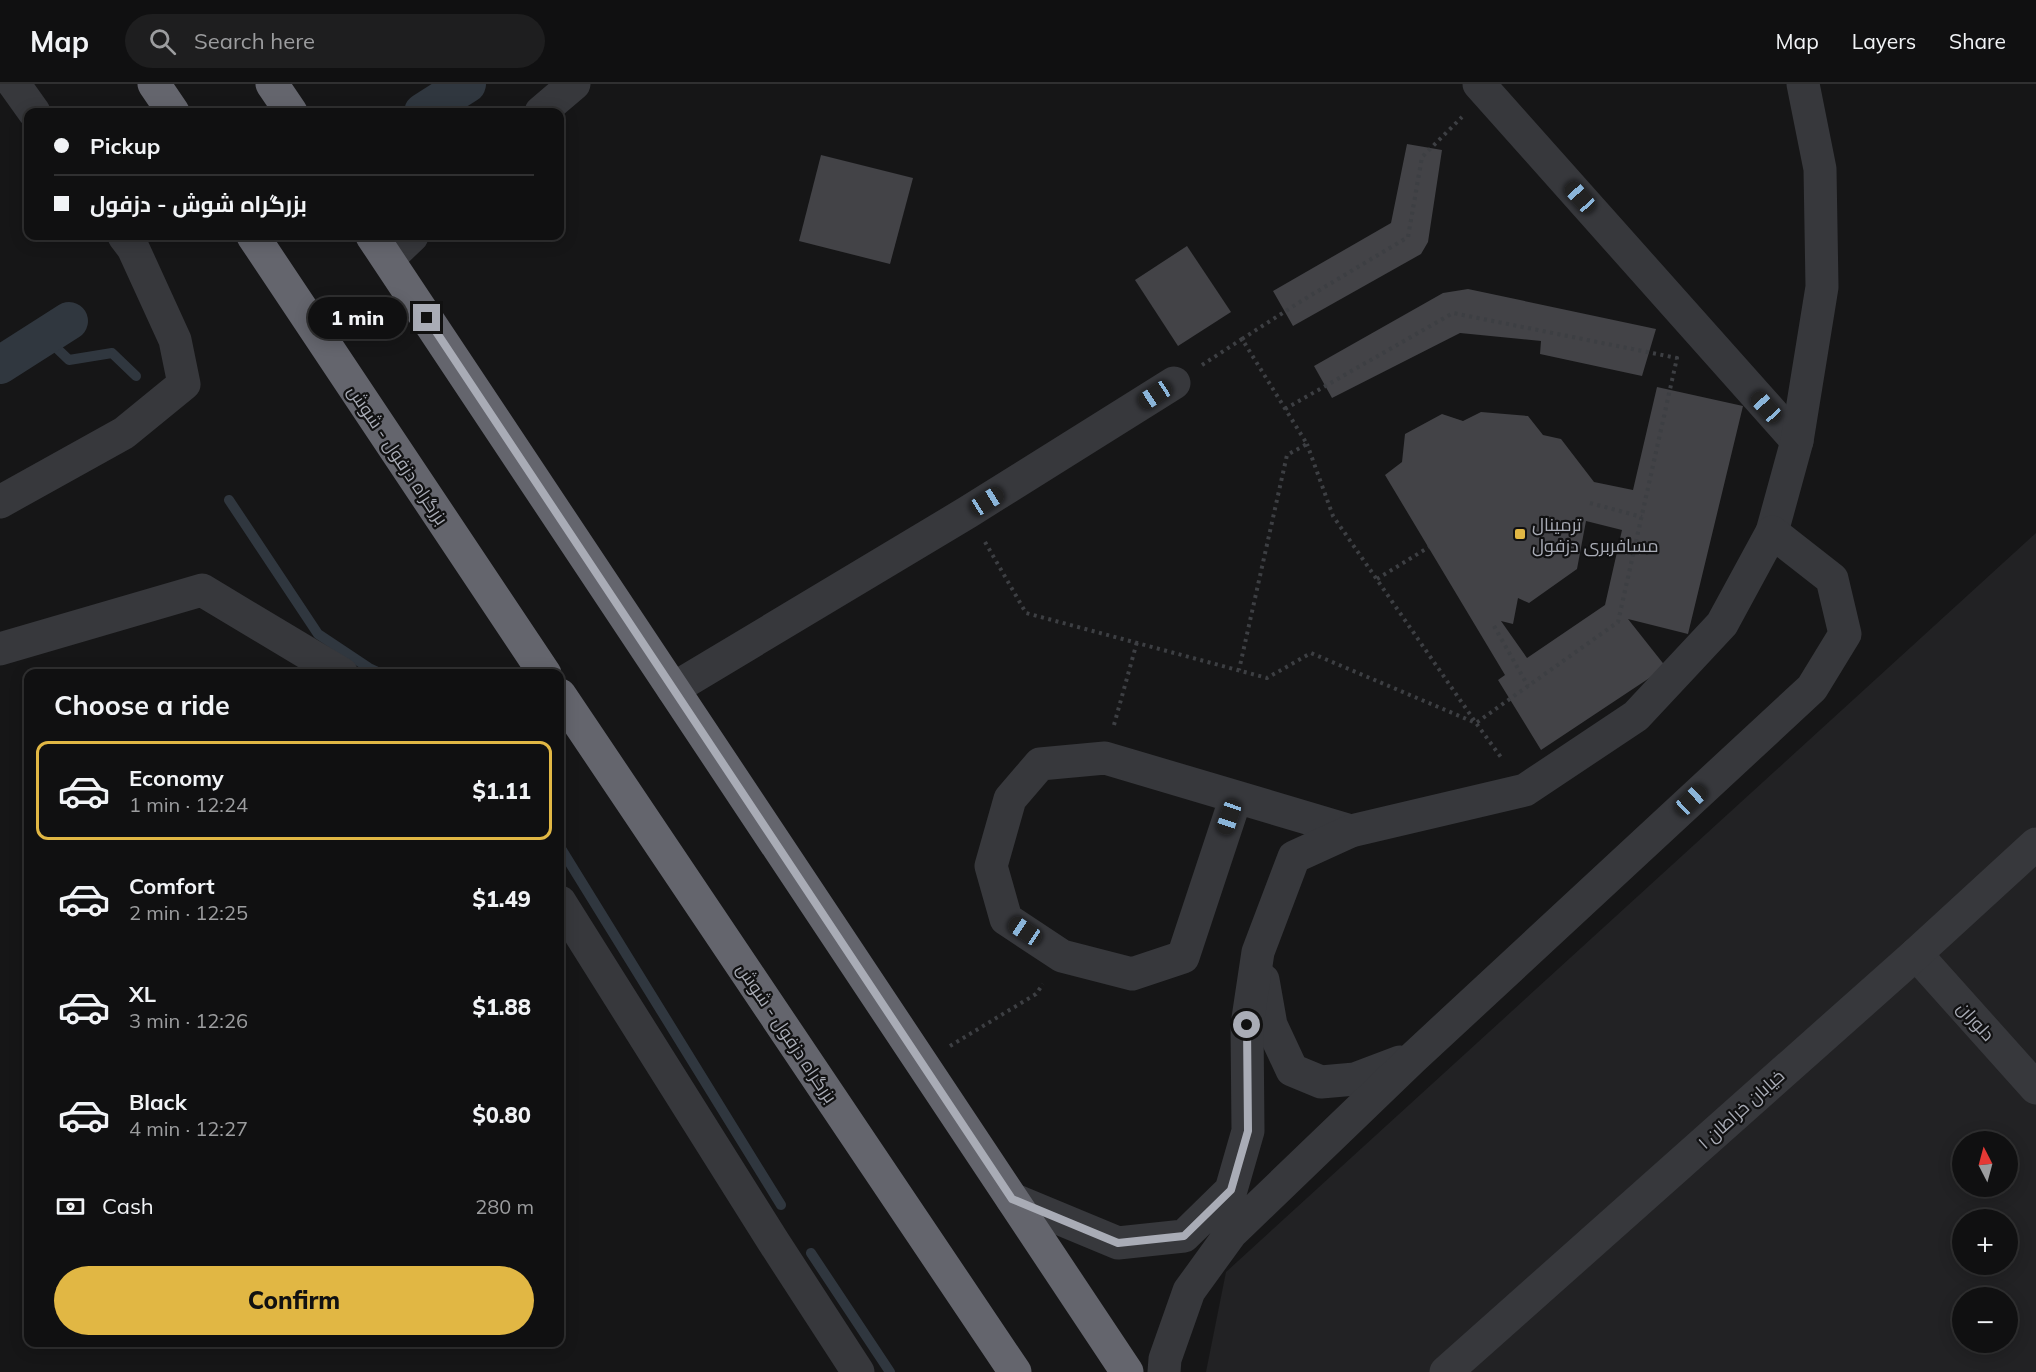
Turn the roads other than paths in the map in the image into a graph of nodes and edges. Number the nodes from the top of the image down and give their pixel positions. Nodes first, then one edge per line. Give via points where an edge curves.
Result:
1 (14, 84) edge
2 (154, 84) edge
3 (272, 84) edge
4 (574, 84) edge
5 (1803, 84) edge
6 (1483, 88) edge
7 (31, 108) edge
8 (170, 108) edge
9 (288, 108) edge
10 (546, 108) edge
11 (127, 240) edge
12 (256, 240) edge
13 (400, 240) edge
14 (380, 247) edge
15 (1174, 383) road end
16 (1797, 441) junction
17 (0, 502) edge
18 (1772, 532) junction
19 (0, 650) edge
20 (334, 669) edge
21 (542, 669) edge
22 (674, 689) junction
23 (564, 701) edge
24 (1236, 797) junction
25 (1351, 831) junction
26 (2036, 844) edge
27 (564, 908) edge
28 (1258, 952) junction
29 (1916, 954) junction
30 (1413, 1058) junction
31 (2036, 1088) edge
32 (1012, 1199) junction
33 (858, 1372) edge
34 (1015, 1372) edge
35 (1127, 1372) edge
36 (1164, 1372) edge
37 (1446, 1372) edge

1 - 7 street
2 - 8 highway
3 - 9 highway
4 - 10 street
5 - 16 street via 1820,169 1822,287
6 - 16 street
11 - 17 street via 175,340 183,384 124,433
12 - 21 highway, بزرگراه دزفول - شوش
13 - 14 street
14 - 22 highway
15 - 22 street
16 - 18 street
18 - 25 street via 1722,624 1636,716 1525,790
18 - 30 street via 1832,579 1845,634 1812,688
19 - 20 street via 202,591
22 - 32 highway
23 - 34 highway, بزرگراه دزفول - شوش
24 - 24 street via 1105,758 1040,764 1010,799 991,866 1006,919 1062,956 1132,974 1183,957
24 - 25 street
25 - 28 street via 1294,857
26 - 29 street, خیابان خراطان ۱
27 - 33 street
28 - 30 street via 1271,1025 1292,1070 1321,1082 1355,1079
28 - 32 street via 1247,1025 1248,1131 1231,1190 1184,1236 1118,1243
29 - 31 street, دلوران
29 - 37 street, خیابان خراطان ۱
30 - 36 street via 1231,1233 1190,1291 1165,1359
32 - 35 highway

